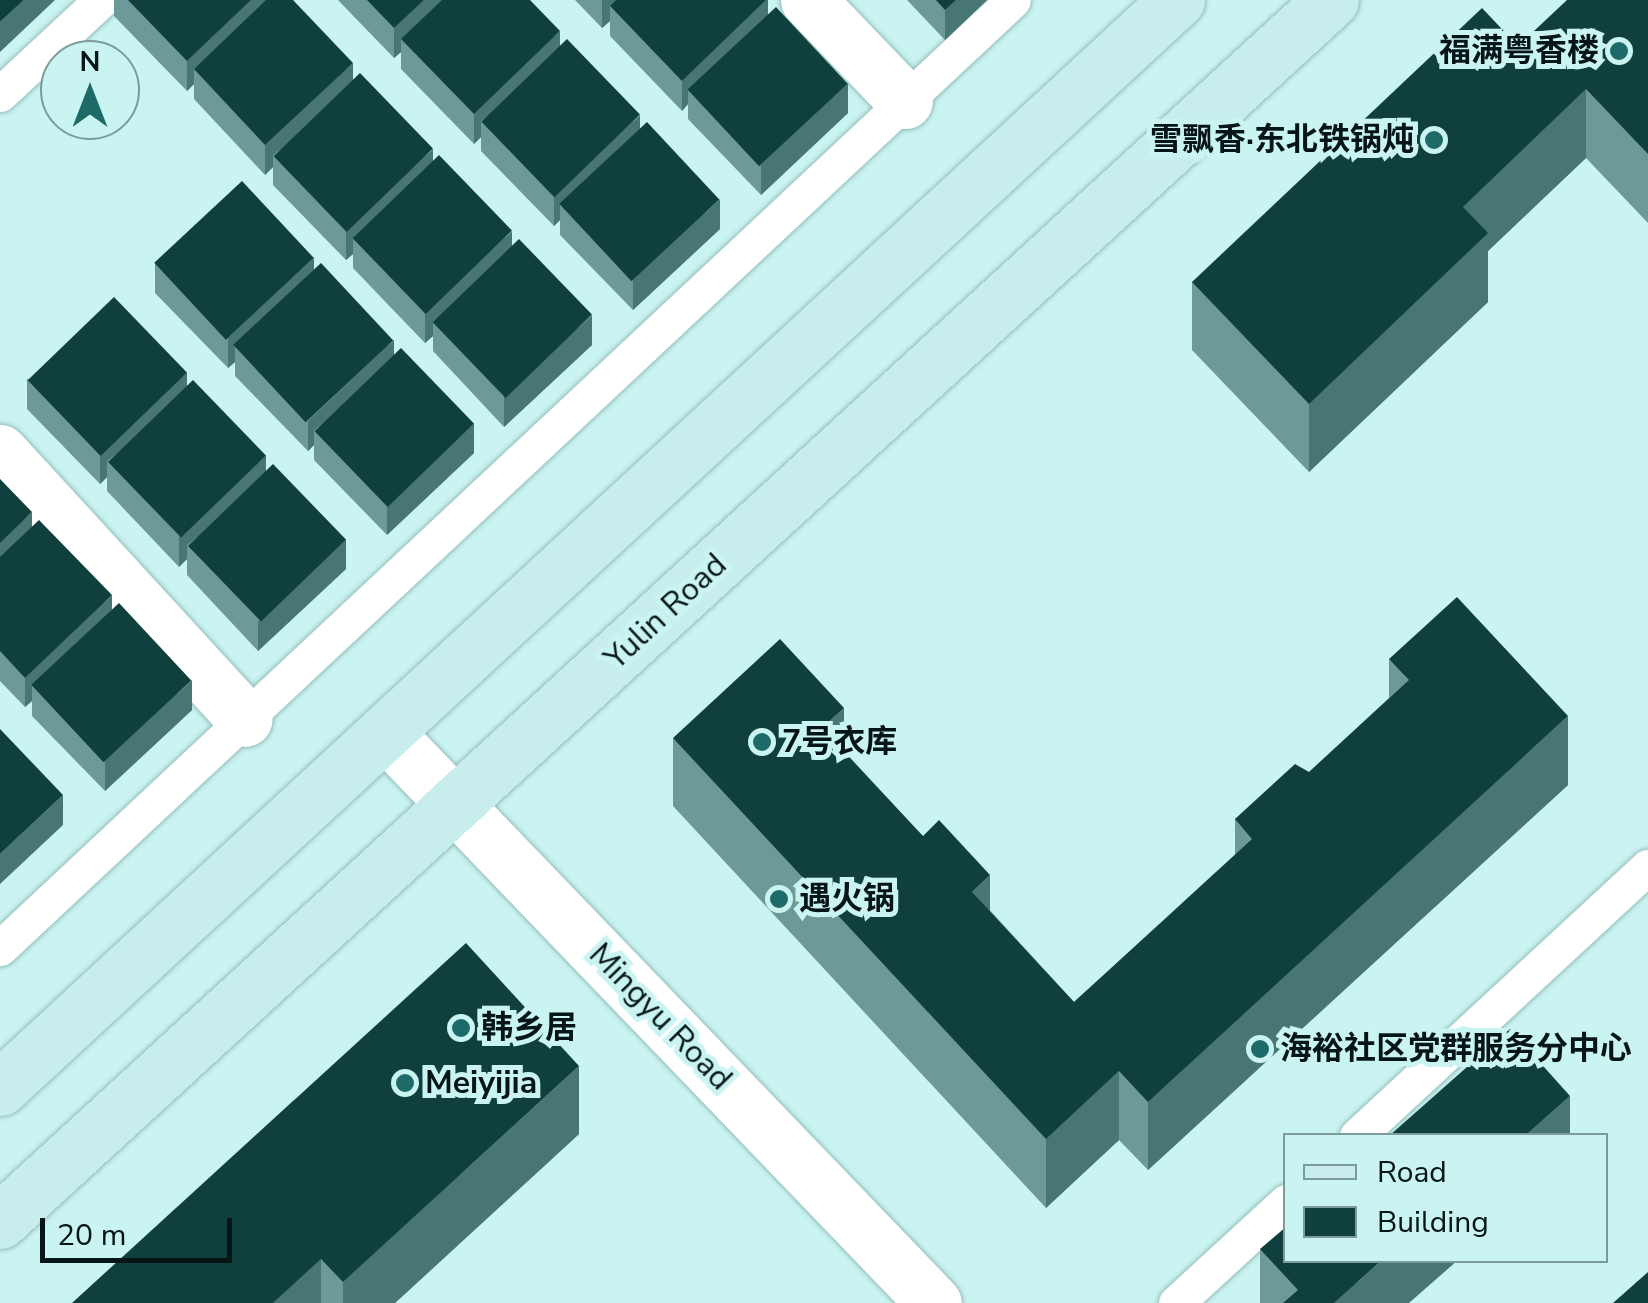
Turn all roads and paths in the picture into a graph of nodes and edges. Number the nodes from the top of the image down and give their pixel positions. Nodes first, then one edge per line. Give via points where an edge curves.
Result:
1 (101, 0) edge
2 (808, 0) edge
3 (1013, 0) edge
4 (1177, 0) edge
5 (1331, 0) edge
6 (0, 94) edge
7 (905, 102) junction
8 (0, 452) edge
9 (245, 719) junction
10 (385, 732) junction
11 (456, 805) junction
12 (1648, 867) edge
13 (0, 948) edge
14 (0, 1088) edge
15 (1361, 1133) edge
16 (1283, 1205) edge
17 (0, 1222) edge
18 (934, 1303) edge
19 (1176, 1303) edge

1 - 6 lane
2 - 7 street
3 - 7 lane
4 - 10 main road
5 - 11 main road, Yulin Road
7 - 9 lane
8 - 9 street
9 - 13 lane
10 - 11 street, Mingyu Road
10 - 14 main road
11 - 17 main road, Yulin Road
11 - 18 street, Mingyu Road
12 - 15 lane
16 - 19 lane

